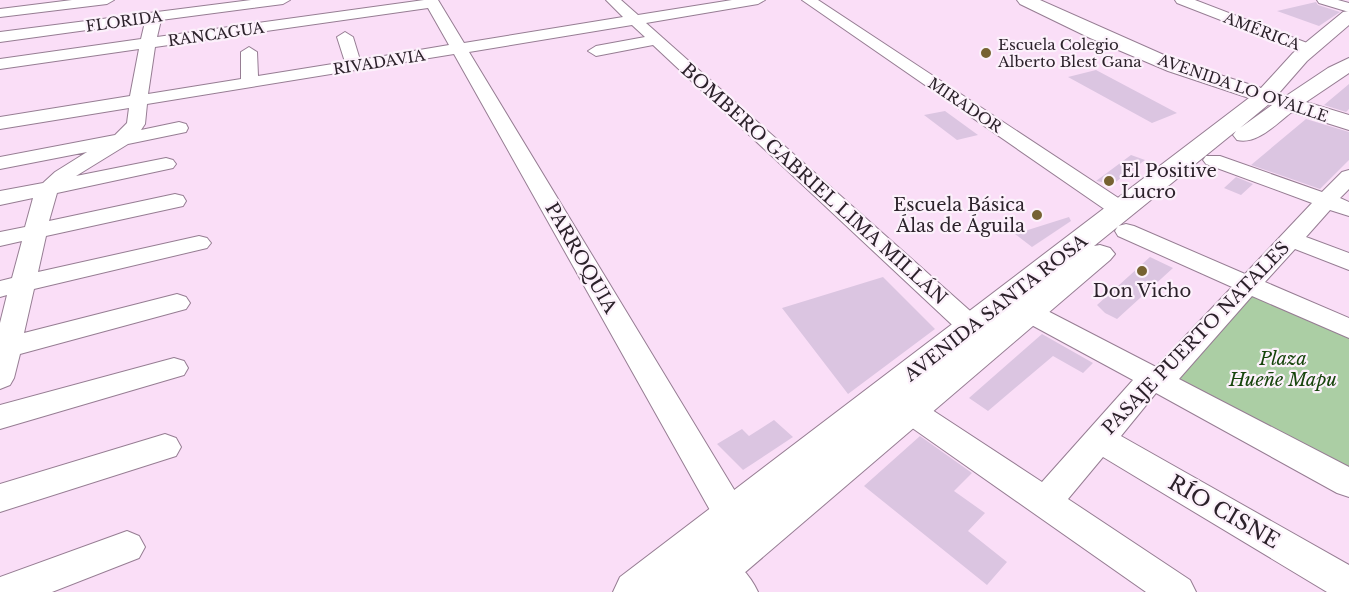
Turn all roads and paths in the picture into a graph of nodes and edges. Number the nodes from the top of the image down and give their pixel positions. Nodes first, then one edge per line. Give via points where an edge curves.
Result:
1 (107, 0) edge
2 (283, 0) edge
3 (613, 0) edge
4 (758, 0) edge
5 (809, 0) edge
6 (1026, 0) edge
7 (1182, 0) edge
8 (1324, 0) edge
9 (1332, 0) edge
10 (432, 2) edge
11 (1349, 7) edge
12 (0, 13) edge
13 (1349, 16) edge
14 (154, 17) junction
15 (634, 20) junction
16 (345, 37) dead end
17 (0, 38) edge
18 (656, 40) junction
19 (147, 44) junction
20 (459, 49) junction
21 (1309, 49) junction
22 (596, 51) dead end
23 (249, 52) dead end
24 (47, 58) junction
25 (0, 64) edge
26 (1349, 64) edge
27 (354, 66) junction
28 (37, 79) dead end
29 (250, 83) junction
30 (1266, 95) junction
31 (139, 101) junction
32 (1292, 103) junction
33 (1349, 117) edge
34 (0, 123) edge
35 (1349, 123) edge
36 (178, 128) dead end
37 (122, 139) junction
38 (1213, 160) junction
39 (0, 163) edge
40 (166, 164) dead end
41 (1349, 176) edge
42 (48, 188) junction
43 (0, 198) edge
44 (175, 201) dead end
45 (1338, 205) edge
46 (1123, 221) junction
47 (35, 231) junction
48 (0, 239) edge
49 (1291, 239) junction
50 (199, 243) dead end
51 (1349, 262) edge
52 (1248, 285) junction
53 (12, 286) edge
54 (177, 303) dead end
55 (1029, 312) junction
56 (972, 328) junction
57 (1349, 329) edge
58 (8, 348) junction
59 (174, 368) dead end
60 (0, 378) edge
61 (1156, 380) junction
62 (909, 410) junction
63 (0, 417) edge
64 (1100, 439) junction
65 (165, 447) dead end
66 (1349, 483) edge
67 (0, 498) edge
68 (1045, 503) junction
69 (732, 517) junction
70 (127, 547) dead end
71 (714, 584) edge
72 (1349, 585) edge
73 (7, 592) edge
74 (636, 592) edge
75 (1177, 592) edge

1 - 12 street
2 - 14 street, FLORIDA
3 - 15 street, BOMBERO GABRIEL LIMA MILLÁN
4 - 15 street, RIVADAVIA
5 - 46 street, MIRADOR
6 - 30 main road, AVENIDA LO OVALLE via 1191,73
7 - 21 street, AMÉRICA
8 - 11 street
9 - 11 street
10 - 19 street, RANCAGUA
10 - 20 street, PARROQUIA
13 - 21 main road, AVENIDA SANTA ROSA
14 - 17 street, FLORIDA
14 - 19 street
15 - 18 street, BOMBERO GABRIEL LIMA MILLÁN
15 - 20 street, RIVADAVIA
16 - 27 street
18 - 22 street
18 - 56 street, BOMBERO GABRIEL LIMA MILLÁN
19 - 24 street, RANCAGUA
19 - 31 street
20 - 27 street, RIVADAVIA
20 - 69 street, PARROQUIA
21 - 30 main road, AVENIDA SANTA ROSA
23 - 29 street
24 - 25 street, RANCAGUA
24 - 28 street
26 - 32 main road, AVENIDA SANTA ROSA
27 - 29 street, RIVADAVIA
29 - 31 street, RIVADAVIA
30 - 32 main road, AVENIDA LO OVALLE
30 - 46 main road, AVENIDA SANTA ROSA
31 - 34 street, RIVADAVIA
31 - 37 street via 136,124
32 - 33 main road, AVENIDA LO OVALLE
32 - 35 main road, AVENIDA LO OVALLE
32 - 38 main road, AVENIDA SANTA ROSA
36 - 37 street
37 - 39 street
37 - 42 street
38 - 45 street
38 - 46 main road, AVENIDA SANTA ROSA
40 - 42 street
41 - 45 street, PASAJE PUERTO NATALES
42 - 43 street
42 - 47 street
44 - 47 street
45 - 49 street, PASAJE PUERTO NATALES
46 - 52 street, MIRADOR
46 - 55 main road, AVENIDA SANTA ROSA
46 - 56 main road, AVENIDA SANTA ROSA
47 - 48 street
47 - 53 street
49 - 51 street
49 - 52 street, PASAJE PUERTO NATALES
50 - 53 street
52 - 57 street, MIRADOR
52 - 61 street, PASAJE PUERTO NATALES
53 - 58 street
54 - 58 street
55 - 56 street
55 - 61 street
55 - 62 main road, AVENIDA SANTA ROSA
56 - 69 main road, AVENIDA SANTA ROSA
58 - 60 street
59 - 63 street
61 - 64 street, PASAJE PUERTO NATALES via 1144,387
61 - 66 street
62 - 68 street
62 - 71 main road, AVENIDA SANTA ROSA
64 - 68 street, PASAJE PUERTO NATALES
64 - 72 street, RÍO CISNE
65 - 67 street
68 - 75 street
69 - 74 main road, AVENIDA SANTA ROSA
70 - 73 street

